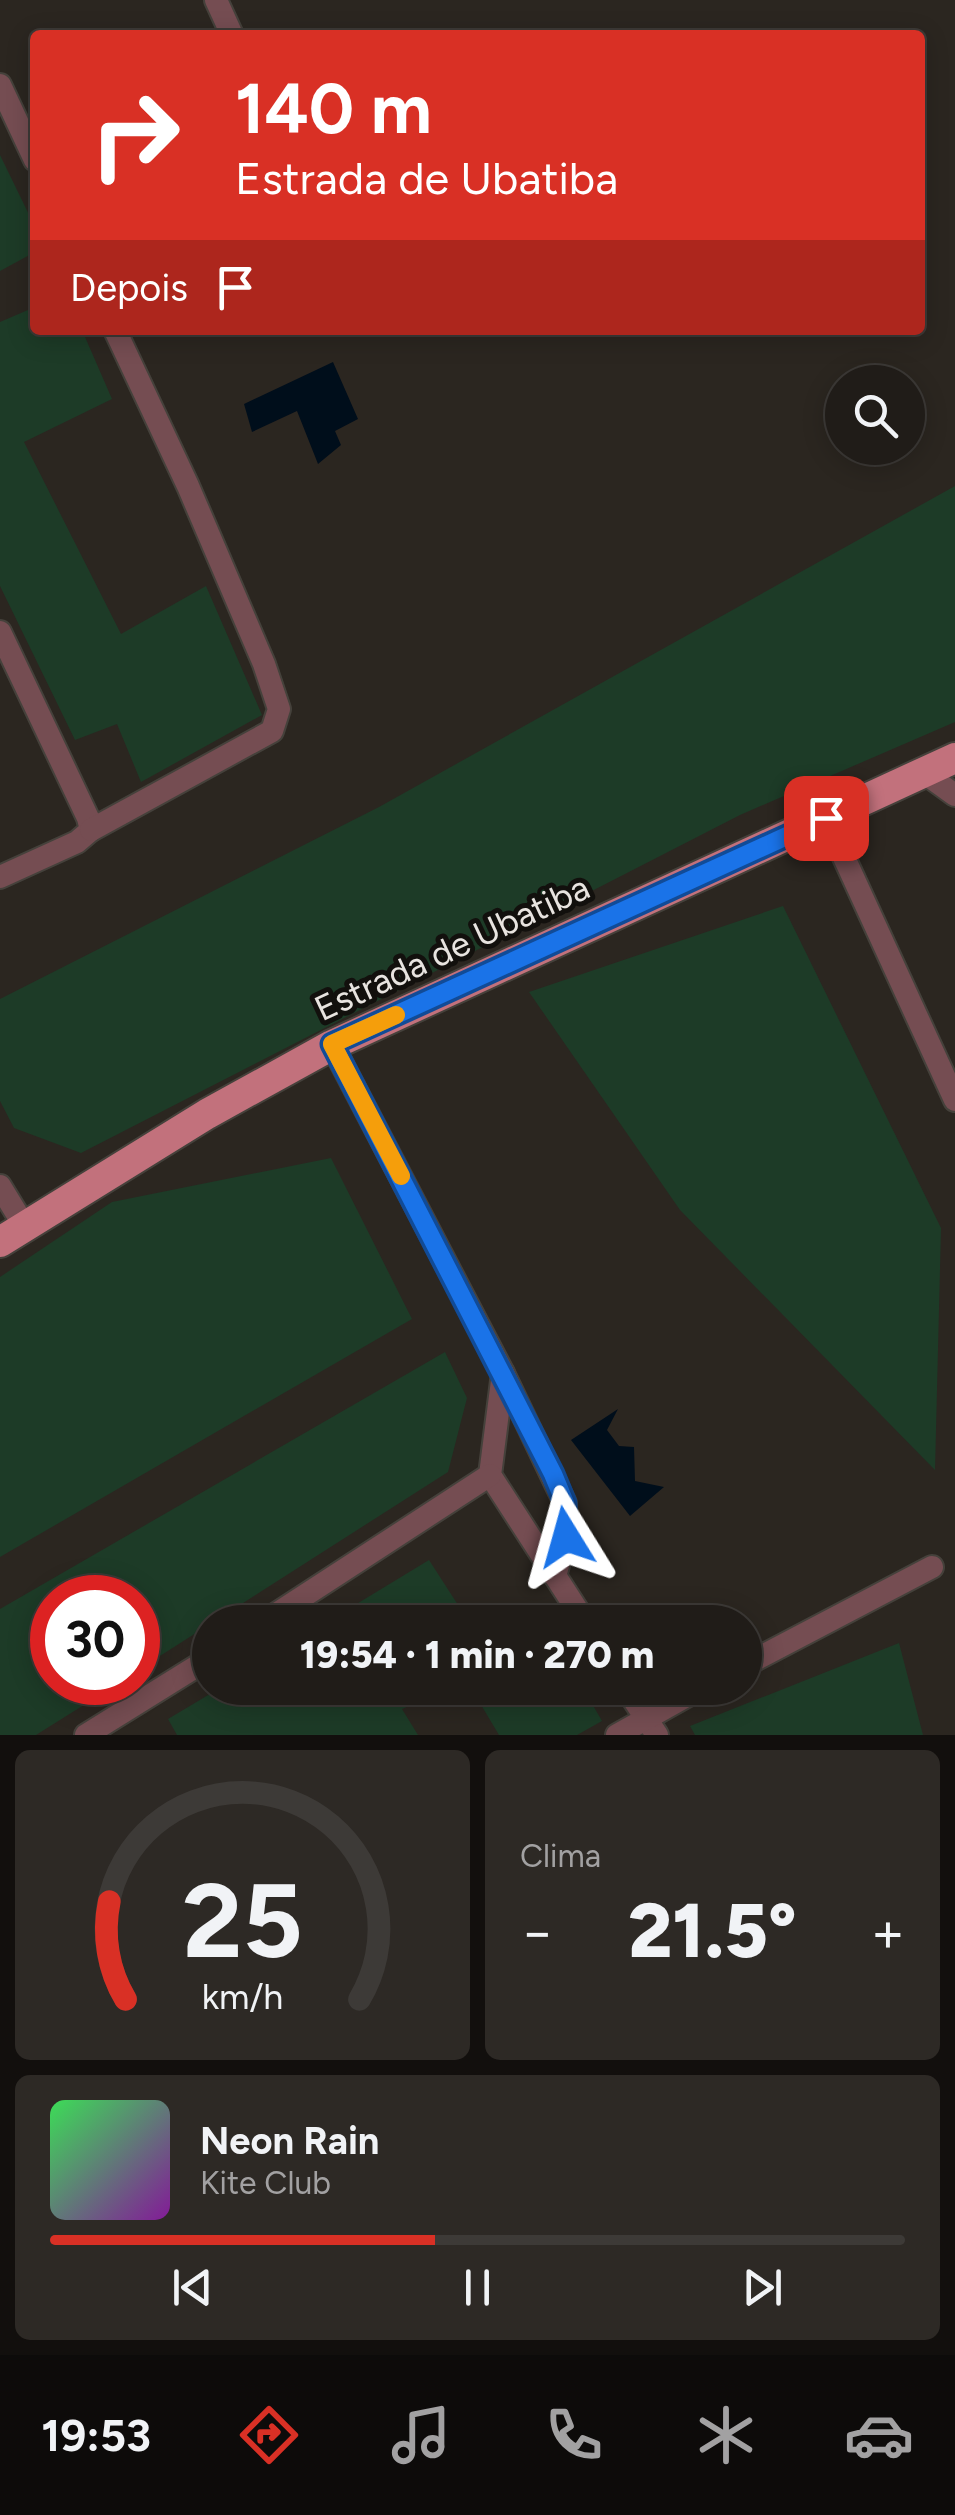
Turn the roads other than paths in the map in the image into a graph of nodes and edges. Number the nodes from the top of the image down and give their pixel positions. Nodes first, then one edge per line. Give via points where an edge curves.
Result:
1 (216, 0) edge
2 (230, 30) edge
3 (0, 85) edge
4 (30, 149) edge
5 (117, 335) edge
6 (0, 632) edge
7 (955, 758) edge
8 (926, 774) junction
9 (955, 795) edge
10 (826, 818) junction
11 (91, 830) junction
12 (0, 878) edge
13 (332, 1044) junction
14 (955, 1100) edge
15 (0, 1186) edge
16 (13, 1234) edge
17 (503, 1373) junction
18 (490, 1476) junction
19 (932, 1567) dead end
20 (555, 1576) junction
21 (290, 1605) edge
22 (573, 1605) edge
23 (762, 1655) edge
24 (192, 1669) edge
25 (637, 1705) edge
26 (679, 1705) edge
27 (651, 1726) edge
28 (86, 1735) edge
29 (617, 1735) edge

1 - 2 street
3 - 4 street
5 - 11 street via 196,503 278,708 272,731
6 - 11 street
7 - 8 main road, Estrada de Ubatiba
8 - 9 street
8 - 10 main road, Estrada de Ubatiba
10 - 13 main road, Estrada de Ubatiba
10 - 14 street
11 - 12 street
13 - 16 main road, Estrada de Ubatiba
13 - 17 street
15 - 16 street
17 - 18 street
17 - 20 street via 565,1503 566,1537
18 - 20 street
18 - 21 street
19 - 23 street
20 - 22 street
24 - 28 street
25 - 27 street
26 - 27 street
27 - 29 street

